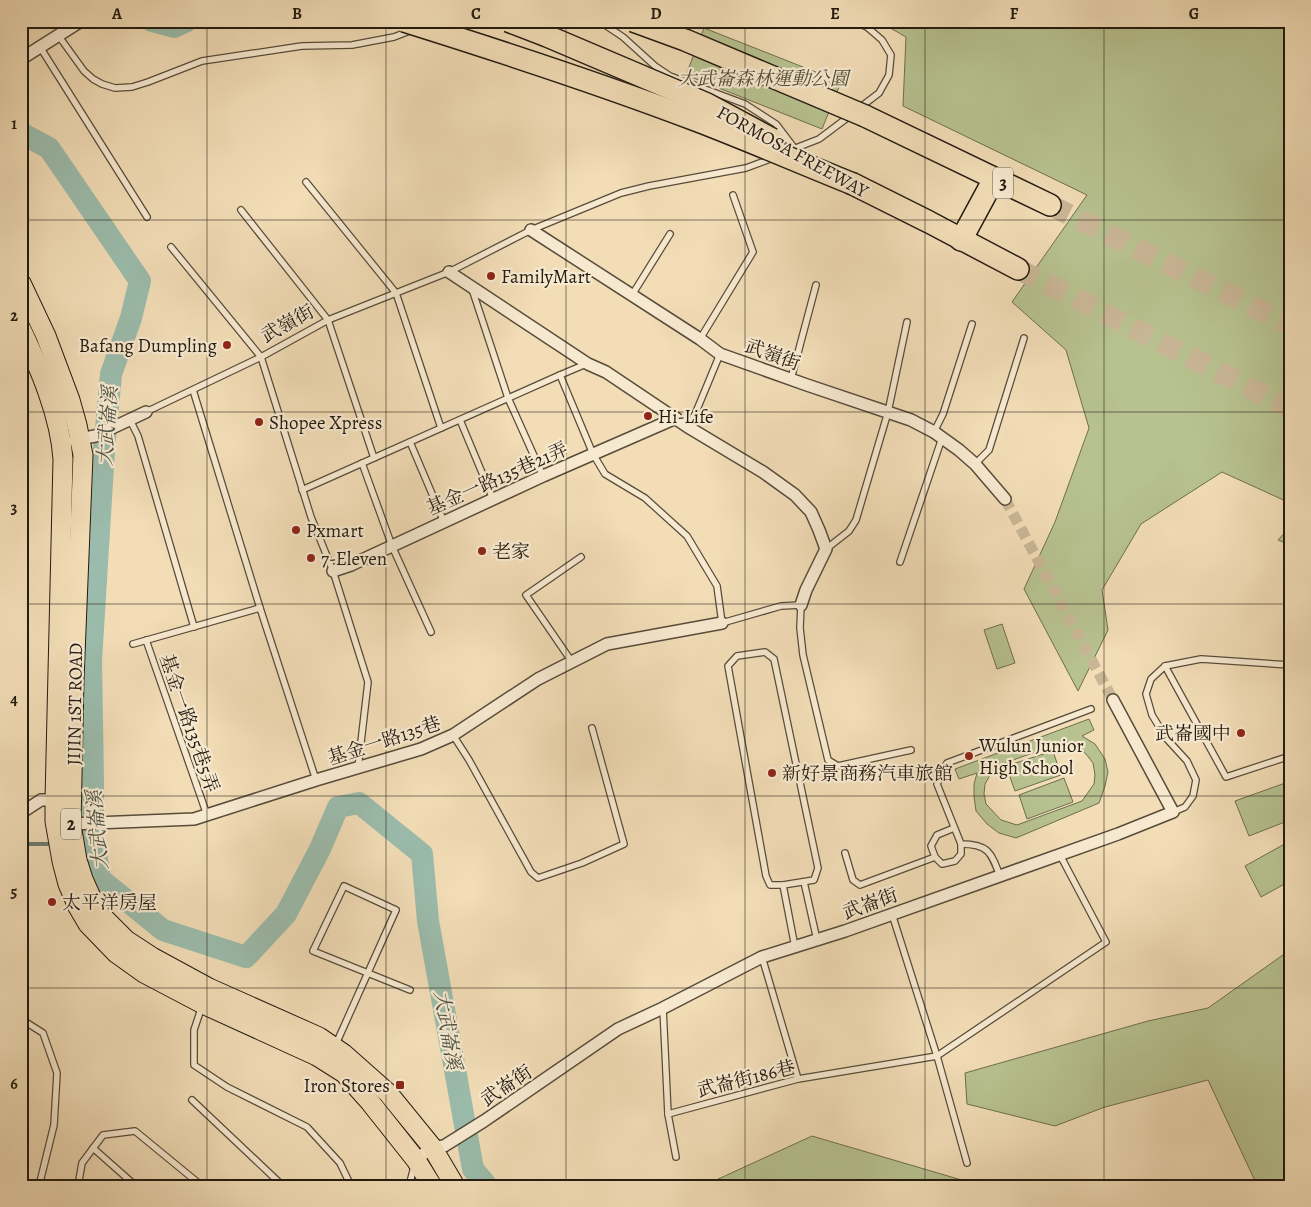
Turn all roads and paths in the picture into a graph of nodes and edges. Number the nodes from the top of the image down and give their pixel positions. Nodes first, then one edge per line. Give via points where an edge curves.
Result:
1 (81, 21) edge
2 (404, 21) edge
3 (427, 21) edge
4 (434, 21) edge
5 (508, 21) edge
6 (599, 21) edge
7 (633, 21) edge
8 (674, 21) edge
9 (854, 21) edge
10 (58, 35) junction
11 (40, 47) junction
12 (21, 59) edge
13 (572, 75) junction
14 (865, 116) junction
15 (795, 149) junction
16 (994, 179) junction
17 (306, 182) dead end
18 (853, 184) junction
19 (733, 195) dead end
20 (1050, 205) tunnel mouth
21 (241, 210) dead end
22 (147, 218) dead end
23 (531, 230) junction
24 (670, 234) dead end
25 (962, 240) junction
26 (171, 247) dead end
27 (1018, 270) tunnel mouth
28 (449, 272) junction
29 (21, 283) edge
30 (816, 286) dead end
31 (472, 287) junction
32 (396, 292) junction
33 (632, 295) junction
34 (328, 320) junction
35 (907, 322) dead end
36 (972, 324) dead end
37 (1024, 338) dead end
38 (23, 339) edge
39 (700, 339) junction
40 (720, 354) junction
41 (261, 357) junction
42 (588, 364) junction
43 (560, 375) junction
44 (791, 379) junction
45 (193, 390) junction
46 (508, 398) junction
47 (146, 412) joint
48 (888, 412) junction
49 (676, 418) junction
50 (130, 420) junction
51 (460, 420) junction
52 (688, 426) junction
53 (441, 428) junction
54 (939, 435) junction
55 (79, 439) junction
56 (410, 442) junction
57 (593, 454) junction
58 (374, 458) junction
59 (362, 463) junction
60 (975, 464) junction
61 (542, 476) junction
62 (302, 490) junction
63 (493, 499) junction
64 (1005, 499) tunnel mouth
65 (444, 522) junction
66 (392, 546) junction
67 (826, 549) junction
68 (581, 557) dead end
69 (900, 562) dead end
70 (333, 571) junction
71 (801, 605) junction
72 (260, 608) junction
73 (722, 623) junction
74 (194, 627) junction
75 (431, 632) dead end
76 (146, 640) junction
77 (133, 644) dead end
78 (572, 662) junction
79 (1290, 665) edge
80 (1165, 666) junction
81 (1113, 700) tunnel mouth
82 (1091, 709) dead end
83 (592, 728) dead end
84 (453, 735) junction
85 (912, 750) dead end
86 (1290, 756) edge
87 (358, 768) junction
88 (316, 780) junction
89 (55, 800) junction
90 (21, 812) edge
91 (1173, 812) junction
92 (206, 815) junction
93 (78, 823) junction
94 (954, 828) junction
95 (961, 844) junction
96 (845, 853) dead end
97 (1060, 855) junction
98 (935, 857) junction
99 (1000, 876) junction
100 (804, 882) junction
101 (783, 885) junction
102 (892, 914) junction
103 (817, 940) junction
104 (796, 947) junction
105 (762, 957) junction
106 (368, 974) junction
107 (410, 990) dead end
108 (203, 1004) junction
109 (663, 1008) junction
110 (21, 1021) edge
111 (334, 1047) junction
112 (937, 1056) junction
113 (798, 1079) junction
114 (192, 1100) dead end
115 (668, 1114) junction
116 (438, 1147) junction
117 (93, 1148) junction
118 (676, 1157) dead end
119 (416, 1160) junction
120 (967, 1163) dead end
121 (39, 1186) edge
122 (78, 1186) edge
123 (136, 1186) edge
124 (202, 1186) edge
125 (283, 1186) edge
126 (351, 1186) edge
127 (409, 1186) edge
128 (432, 1186) edge
129 (455, 1186) edge

1 - 10 street
2 - 13 highway, bridge
3 - 13 highway, bridge
4 - 10 lane via 373,42 302,46 202,61 132,87 115,88 97,82 84,71
5 - 18 highway, FORMOSA FREEWAY, bridge via 707,104
6 - 15 lane via 670,76 745,104 776,124
7 - 14 highway, 3, bridge
8 - 14 highway, bridge via 755,58
9 - 15 lane, 武嶺街 via 882,40 891,55 889,75 879,93 819,139
10 - 11 street
11 - 12 street
11 - 22 lane
13 - 18 highway, bridge
14 - 16 highway, 3
15 - 23 lane, 武嶺街 via 746,168 621,193
16 - 20 highway, 3
16 - 25 highway
17 - 32 lane
18 - 25 highway, FORMOSA FREEWAY
19 - 39 lane via 753,252
21 - 34 lane
23 - 28 lane, 武嶺街
23 - 33 street, 武嶺街
24 - 33 lane
25 - 27 highway, FORMOSA FREEWAY
26 - 41 lane
28 - 31 street
28 - 32 lane, 武嶺街
29 - 55 main road, JIJIN 1ST ROAD / 2 via 46,336 70,400
30 - 44 lane
31 - 42 street
31 - 46 lane
32 - 34 lane, 武嶺街
32 - 53 lane
33 - 39 street, 武嶺街
34 - 41 lane, 武嶺街
34 - 58 lane
35 - 48 lane
36 - 54 lane
37 - 60 lane via 988,450
38 - 55 main road, JIJIN 1ST ROAD / 2 via 39,368 59,428
39 - 40 street, 武嶺街
40 - 44 street, 武嶺街
40 - 52 lane
41 - 45 lane, 武嶺街
41 - 62 lane
42 - 43 lane
42 - 49 street via 606,372
43 - 46 lane
43 - 57 lane
44 - 48 street, 武嶺街
45 - 47 lane, 武嶺街
45 - 72 lane
46 - 51 lane
46 - 61 lane
47 - 50 street
48 - 54 street, 武嶺街
48 - 67 lane via 856,520
49 - 52 street
49 - 57 street, 基金一路135巷21弄
50 - 55 street
50 - 74 lane via 138,436
51 - 53 lane
51 - 63 lane
52 - 67 street via 795,495 811,512
53 - 56 lane
54 - 60 street, 武嶺街
54 - 69 lane
55 - 89 main road, JIJIN 1ST ROAD / 2 via 64,459
55 - 93 main road, JIJIN 1ST ROAD / 2 via 82,455 74,680
56 - 58 lane
56 - 65 lane
57 - 61 street, 基金一路135巷21弄
57 - 73 lane via 605,474 645,498 686,536 717,586
58 - 59 lane
59 - 62 lane
59 - 66 lane
60 - 64 street, 武嶺街
61 - 63 street, 基金一路135巷21弄
62 - 70 lane
63 - 65 street, 基金一路135巷21弄
65 - 66 street, 基金一路135巷21弄
66 - 70 street, 基金一路135巷21弄
66 - 75 lane
67 - 71 street
68 - 78 lane via 526,595
70 - 87 lane via 368,682
71 - 73 lane via 782,606
71 - 85 lane via 803,655 828,760 838,766
72 - 74 lane, 基金一路135巷5弄
72 - 88 lane
73 - 78 street, 基金一路135巷 via 607,644
74 - 76 lane, 基金一路135巷5弄
76 - 77 lane, 基金一路135巷5弄
76 - 92 lane, 基金一路135巷5弄
78 - 84 street, 基金一路135巷 via 538,679
79 - 80 lane via 1201,659
80 - 86 lane via 1226,777
80 - 91 lane via 1151,679 1146,694 1161,731 1187,762 1196,780 1193,796 1184,807
81 - 91 street
82 - 94 lane via 947,763 937,784
83 - 84 lane via 624,844 538,878 531,872
84 - 87 street, 基金一路135巷 via 421,749
87 - 88 street, 基金一路135巷
88 - 92 street, 基金一路135巷
89 - 90 street via 41,800
89 - 93 street
89 - 108 main road, JIJIN 1ST ROAD / 2 via 55,821 68,884 88,924 116,953 144,973
91 - 97 street, 武崙街
92 - 93 street, 基金一路135巷 via 194,819
93 - 111 main road, JIJIN 1ST ROAD / 2 via 77,860 83,879 100,914 126,940 209,988 319,1037
94 - 95 lane
94 - 98 lane via 938,835 930,846
95 - 98 lane via 961,854 955,862 942,864
95 - 99 lane via 975,844 985,849 994,859
96 - 98 lane via 853,880 860,885
97 - 99 street, 武崙街
97 - 112 lane via 1106,942
99 - 102 street, 武崙街
100 - 101 lane
100 - 101 lane via 814,880 818,868 774,659 764,652 737,656 728,666 766,876 770,885
100 - 103 lane
101 - 104 lane
102 - 103 street, 武崙街
102 - 112 lane
103 - 104 street, 武崙街
104 - 105 street, 武崙街
105 - 109 street, 武崙街
105 - 113 lane
106 - 106 lane via 313,951 344,886 396,910
106 - 107 lane
106 - 111 lane
108 - 119 main road, JIJIN 1ST ROAD / 2 via 317,1056 344,1073
108 - 126 lane via 194,1030 194,1065 227,1087 307,1127 340,1163
109 - 115 lane
109 - 116 street, 武崙街 via 618,1028 484,1121
110 - 121 lane via 44,1033 57,1073 54,1124
111 - 116 main road, JIJIN 1ST ROAD / 2 via 388,1093
112 - 113 lane, 武崙街186巷
112 - 120 lane
113 - 115 lane, 武崙街186巷
114 - 125 lane
115 - 118 lane
116 - 119 street, 武崙街
116 - 129 main road, JIJIN 1ST ROAD / 2
117 - 122 lane via 82,1163
117 - 123 lane
117 - 124 lane via 103,1135 135,1131
119 - 127 lane
119 - 128 main road, JIJIN 1ST ROAD / 2

